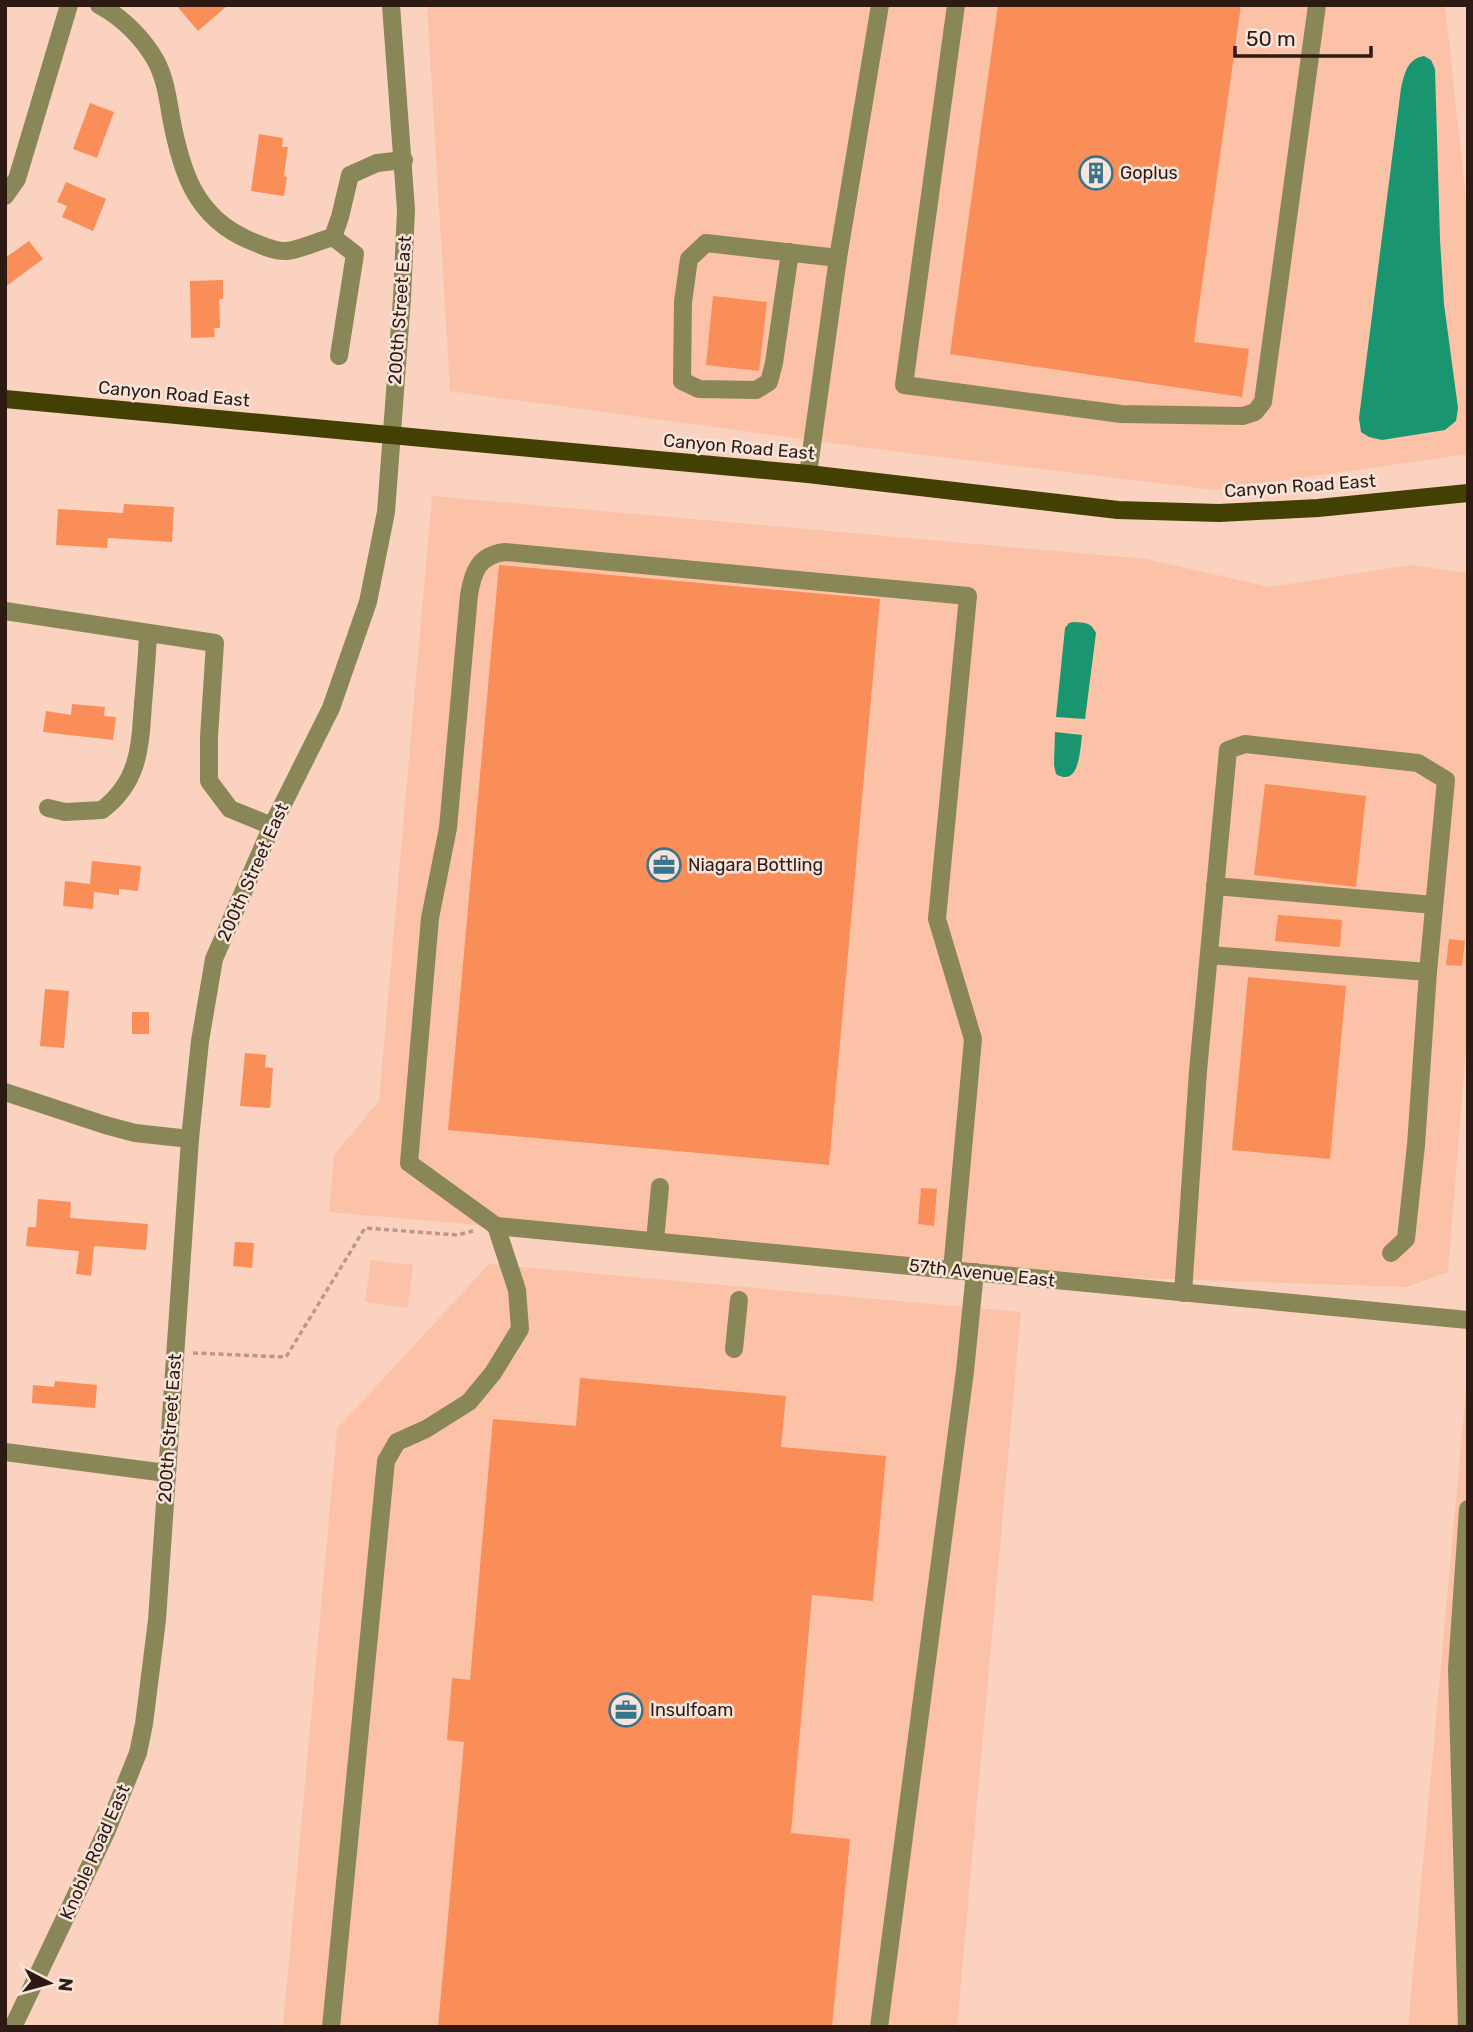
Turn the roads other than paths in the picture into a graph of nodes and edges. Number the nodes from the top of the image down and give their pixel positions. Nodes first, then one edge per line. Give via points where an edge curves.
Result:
1 (69, 5) edge
2 (99, 5) edge
3 (391, 5) edge
4 (880, 5) edge
5 (956, 5) edge
6 (1317, 5) edge
7 (404, 160) junction
8 (5, 197) edge
9 (333, 237) junction
10 (790, 253) junction
11 (838, 258) junction
12 (340, 356) dead end
13 (5, 399) edge
14 (393, 435) junction
15 (808, 474) junction
16 (1468, 493) edge
17 (5, 611) edge
18 (148, 634) junction
19 (48, 808) dead end
20 (272, 826) junction
21 (1215, 886) junction
22 (1434, 905) junction
23 (1209, 955) junction
24 (1428, 972) junction
25 (5, 1092) edge
26 (190, 1139) junction
27 (660, 1187) dead end
28 (496, 1226) junction
29 (655, 1241) junction
30 (1391, 1253) dead end
31 (952, 1270) junction
32 (975, 1272) junction
33 (1183, 1293) junction
34 (739, 1300) dead end
35 (1468, 1320) edge
36 (734, 1349) dead end
37 (5, 1452) edge
38 (166, 1473) junction
39 (1468, 1509) edge
40 (1467, 1538) edge
41 (138, 1753) joint
42 (13, 2027) edge
43 (331, 2027) edge
44 (879, 2027) edge
45 (1467, 2027) edge

1 - 8 street via 18,179
2 - 9 street via 133,31 156,62 184,173 214,217 244,238 285,251
3 - 7 street, 200th Street East
4 - 11 street
5 - 6 street via 904,385 1121,414 1243,416 1255,412 1263,402
7 - 9 street via 377,163 350,175
7 - 14 street, 200th Street East via 406,210
9 - 12 street via 355,254
10 - 10 street via 706,243 690,259 683,302 682,380 699,389 756,390 769,382
10 - 11 street
11 - 15 street
13 - 14 main road, Canyon Road East
14 - 15 main road, Canyon Road East
14 - 20 street, 200th Street East via 386,512 368,602 331,708
15 - 16 main road, Canyon Road East via 1118,510 1318,508
17 - 18 street
18 - 19 street via 139,753 130,779 102,810
18 - 20 street via 215,643 209,781 230,809
20 - 26 street, 200th Street East via 214,959
21 - 22 street
21 - 22 street via 1228,750 1245,744 1418,763 1446,780
21 - 23 street
22 - 24 street
23 - 24 street
23 - 33 street
24 - 30 street via 1408,1227 1406,1239
25 - 26 street via 135,1133
26 - 38 street, 200th Street East
27 - 29 street
28 - 29 street, 57th Avenue East
28 - 31 street via 409,1163 430,918 448,828 469,595 475,568 483,559 505,552 968,596 937,919 973,1039
28 - 43 street via 517,1290 520,1329 470,1402 397,1442 386,1461
29 - 31 street, 57th Avenue East
31 - 32 street, 57th Avenue East
32 - 33 street, 57th Avenue East
32 - 44 street
33 - 35 street, 57th Avenue East
34 - 36 street
37 - 38 street
38 - 41 street, 200th Street East via 153,1660
39 - 40 street
40 - 45 street via 1457,1669
41 - 42 street, Knoble Road East via 107,1830

